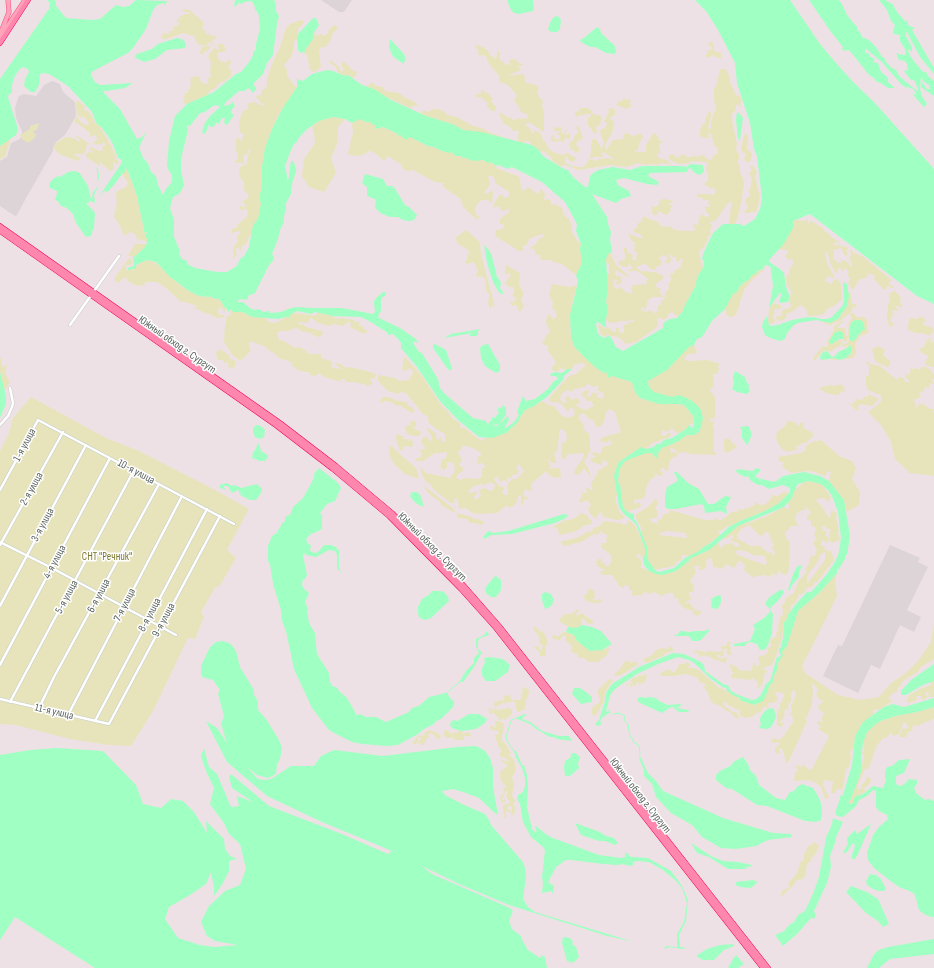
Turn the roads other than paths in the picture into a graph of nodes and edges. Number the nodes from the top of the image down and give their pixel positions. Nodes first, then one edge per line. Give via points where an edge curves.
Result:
1 (8, 0) edge
2 (25, 0) edge
3 (28, 0) edge
4 (0, 36) edge
5 (0, 43) edge
6 (0, 226) edge
7 (0, 231) edge
8 (11, 237) junction
9 (119, 256) dead end
10 (92, 294) junction
11 (70, 326) dead end
12 (10, 388) dead end
13 (38, 420) joint
14 (0, 425) edge
15 (63, 432) junction
16 (86, 445) junction
17 (110, 458) junction
18 (134, 470) junction
19 (159, 484) junction
20 (0, 490) edge
21 (182, 496) junction
22 (207, 509) junction
23 (220, 516) junction
24 (234, 524) dead end
25 (0, 543) edge
26 (27, 555) junction
27 (52, 568) junction
28 (76, 581) junction
29 (100, 594) junction
30 (0, 606) edge
31 (125, 607) junction
32 (148, 620) junction
33 (161, 627) junction
34 (176, 635) dead end
35 (0, 665) edge
36 (0, 699) edge
37 (10, 702) junction
38 (39, 708) junction
39 (68, 715) junction
40 (95, 721) junction
41 (109, 724) joint
42 (763, 968) edge
43 (768, 968) edge

1 - 4 main road via 9,12
2 - 4 main road
3 - 5 highway
6 - 8 highway, Южный обход г. Сургут
7 - 8 highway, Южный обход г. Сургут
8 - 10 highway, Южный обход г. Сургут
9 - 10 street
10 - 11 street
10 - 42 highway, Южный обход г. Сургут via 296,440 389,516 424,551 479,609 521,659
10 - 43 highway, Южный обход г. Сургут via 298,436 392,513 482,606
12 - 14 street via 12,407
13 - 15 street, 10-я улица
13 - 20 street, 1-я улица
15 - 16 street, 10-я улица
15 - 25 street, 2-я улица
16 - 17 street, 10-я улица
16 - 26 street, 3-я улица
17 - 18 street, 10-я улица
17 - 27 street, 4-я улица
18 - 19 street, 10-я улица
18 - 28 street, 5-я улица
19 - 21 street, 10-я улица
19 - 29 street, 6-я улица
21 - 22 street, 10-я улица
21 - 31 street, 7-я улица
22 - 23 street, 10-я улица
22 - 32 street, 8-я улица
23 - 24 street, 10-я улица
23 - 33 street, 9-я улица
25 - 26 street
26 - 27 street
26 - 30 street, 3-я улица
27 - 28 street
27 - 35 street, 4-я улица
28 - 29 street
28 - 37 street, 5-я улица
29 - 31 street
29 - 38 street, 6-я улица
31 - 32 street
31 - 39 street, 7-я улица
32 - 33 street
32 - 40 street, 8-я улица
33 - 34 street
33 - 41 street, 9-я улица
36 - 37 street, 11-я улица
37 - 38 street, 11-я улица
38 - 39 street, 11-я улица
39 - 40 street, 11-я улица
40 - 41 street, 11-я улица

